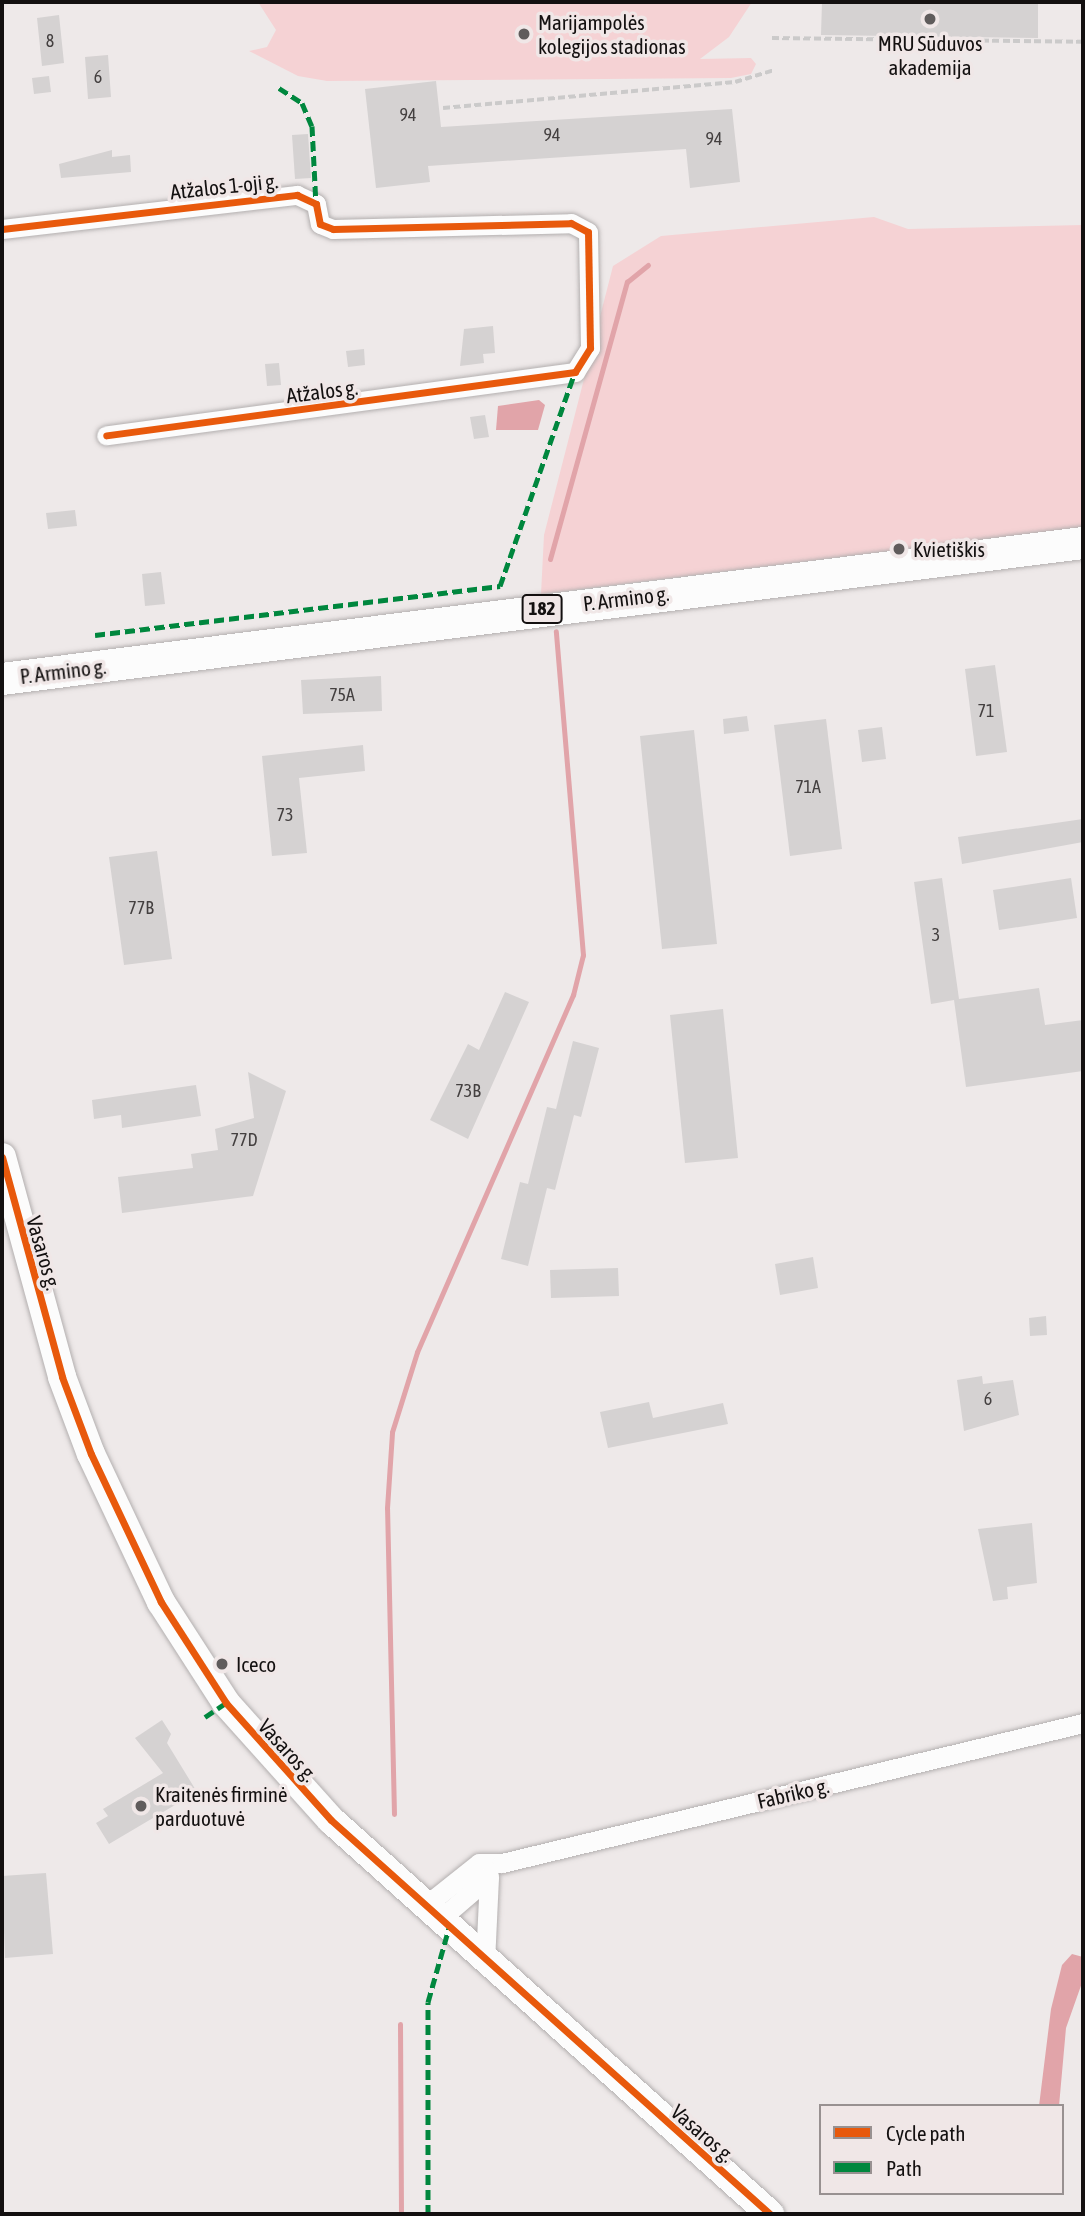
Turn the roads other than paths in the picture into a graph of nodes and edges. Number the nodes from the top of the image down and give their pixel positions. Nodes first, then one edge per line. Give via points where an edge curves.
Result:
1 (2, 229) edge
2 (589, 243) joint
3 (106, 435) dead end
4 (1083, 543) edge
5 (2, 678) edge
6 (2, 1157) edge
7 (1083, 1723) edge
8 (496, 1869) junction
9 (432, 1913) junction
10 (485, 1962) junction
11 (770, 2214) edge

1 - 2 street, Atžalos 1-oji g. via 297,195 316,204 320,224 333,229 571,223 588,232
2 - 3 street, Atžalos g. via 590,348 575,372
4 - 5 main road, P. Armino g. / 182
6 - 9 street, Vasaros g. via 62,1377 161,1602 257,1744
7 - 8 street, Fabriko g.
8 - 9 street, Fabriko g. via 479,1863
8 - 10 street
9 - 10 street, Vasaros g.
10 - 11 street, Vasaros g.

